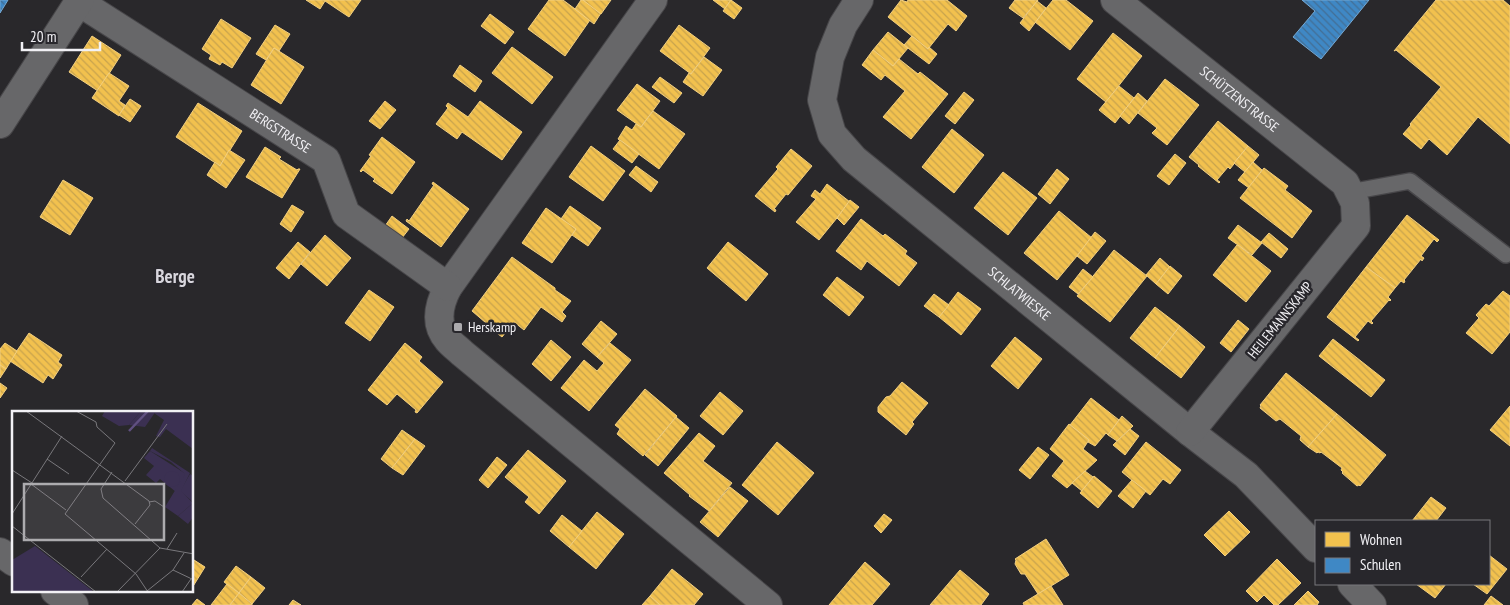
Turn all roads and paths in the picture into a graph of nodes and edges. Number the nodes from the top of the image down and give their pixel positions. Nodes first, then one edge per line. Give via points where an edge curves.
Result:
1 (654, 0) edge
2 (859, 0) edge
3 (1115, 0) edge
4 (80, 1) edge
5 (0, 124) edge
6 (1352, 198) junction
7 (1506, 255) dead end
8 (448, 288) junction
9 (1190, 432) junction
10 (1315, 547) edge
11 (0, 552) edge
12 (12, 561) edge
13 (1353, 585) edge
14 (55, 592) edge
15 (74, 605) edge
16 (768, 605) edge
17 (1372, 605) edge

1 - 8 street
2 - 9 street, SCHLATWIESKE via 843,25 826,74 822,100 832,134 854,159
3 - 6 street, SCHÜTZENSTRASSE via 1345,183
4 - 5 street
4 - 8 street, BERGSTRASSE via 326,160 346,214
6 - 7 lane via 1410,181
6 - 9 street, HEILEMANNSKAMP via 1356,226
8 - 16 street via 441,299 439,314 440,328 447,340
9 - 10 street, SCHLATWIESKE via 1246,475
11 - 12 street
13 - 17 street
14 - 15 street

